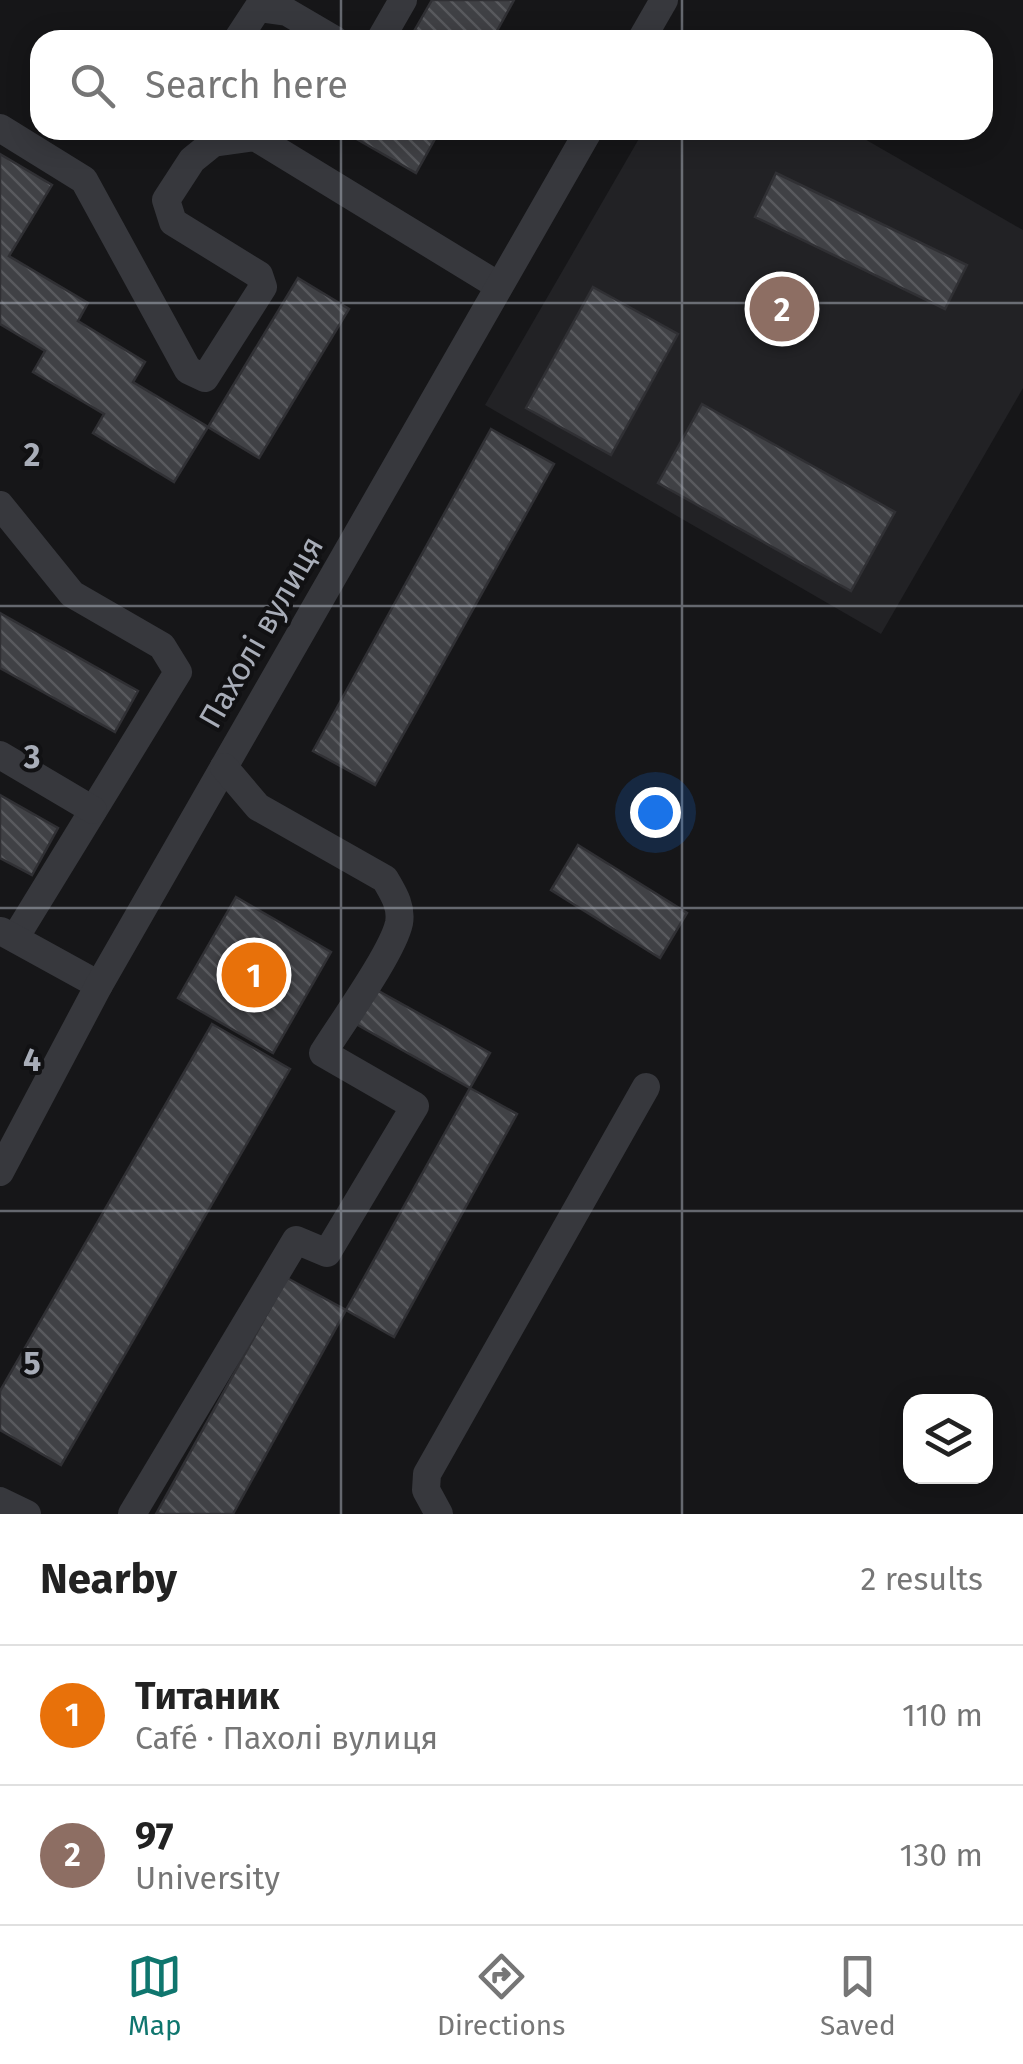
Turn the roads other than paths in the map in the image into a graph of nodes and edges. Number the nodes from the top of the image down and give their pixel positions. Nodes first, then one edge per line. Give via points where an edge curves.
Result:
1 (403, 0) edge
2 (664, 0) edge
3 (244, 30) edge
4 (319, 30) edge
5 (386, 30) edge
6 (647, 30) edge
7 (0, 128) edge
8 (225, 140) edge
9 (265, 140) edge
10 (583, 140) edge
11 (499, 286) junction
12 (0, 505) edge
13 (0, 755) edge
14 (224, 767) junction
15 (93, 810) junction
16 (8, 934) edge
17 (99, 985) junction
18 (646, 1087) dead end
19 (0, 1172) edge
20 (0, 1500) edge
21 (27, 1514) edge
22 (132, 1514) edge
23 (439, 1514) edge

1 - 5 street
2 - 6 street
3 - 4 street via 258,8 288,12
7 - 8 street via 84,180 188,370 205,378 263,286 258,275 172,222 166,200 192,160
9 - 11 street
10 - 11 street, Пахолі вулиця
11 - 14 street, Пахолі вулиця
12 - 15 street via 72,594 162,646 178,672
13 - 15 street
14 - 17 street, Пахолі вулиця
14 - 22 street via 258,807 385,879 397,898 399,922 390,944 323,1054 415,1106 327,1253 296,1240
15 - 16 street
16 - 17 street
17 - 19 street, Пахолі вулиця
18 - 23 street via 427,1474 426,1490
20 - 21 street

